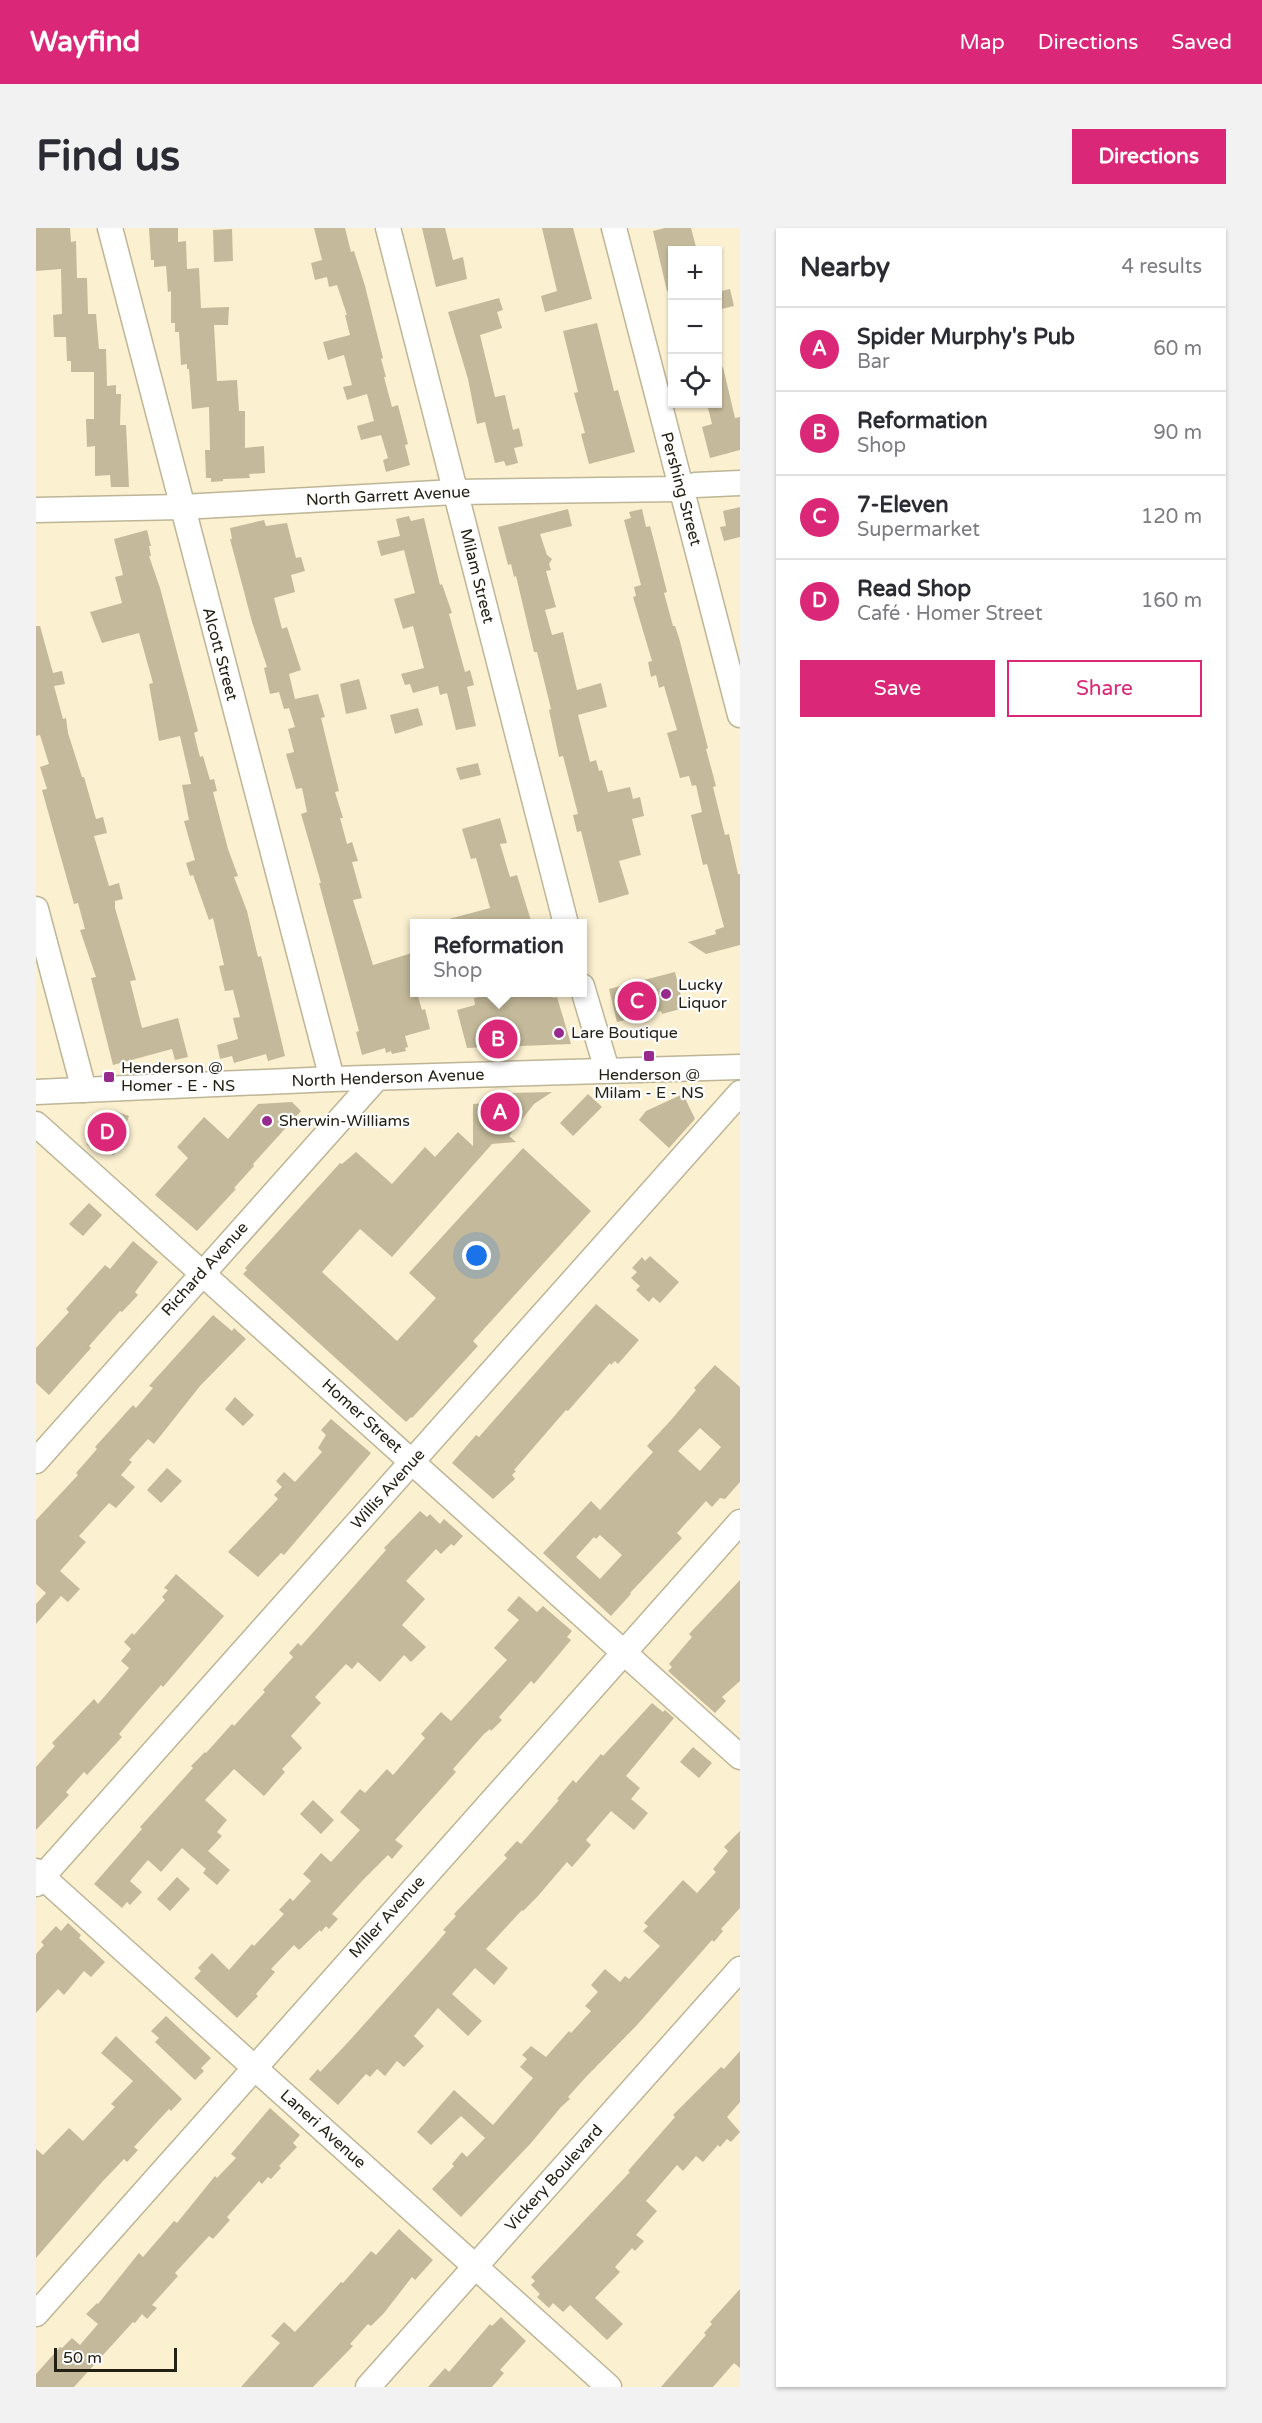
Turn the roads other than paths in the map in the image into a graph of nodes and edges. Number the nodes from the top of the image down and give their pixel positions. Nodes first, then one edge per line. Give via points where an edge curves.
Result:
1 (110, 228) edge
2 (388, 228) edge
3 (614, 228) edge
4 (740, 483) edge
5 (680, 489) junction
6 (455, 492) junction
7 (182, 507) junction
8 (36, 510) edge
9 (740, 715) edge
10 (36, 909) edge
11 (565, 919) edge
12 (585, 997) edge
13 (740, 1067) edge
14 (607, 1070) junction
15 (332, 1079) junction
16 (376, 1079) junction
17 (84, 1090) junction
18 (36, 1092) edge
19 (740, 1093) edge
20 (36, 1124) edge
21 (202, 1273) junction
22 (36, 1461) edge
23 (413, 1461) junction
24 (740, 1522) edge
25 (624, 1653) junction
26 (740, 1757) edge
27 (38, 1877) edge
28 (740, 1969) edge
29 (255, 2069) junction
30 (476, 2266) junction
31 (36, 2314) edge
32 (368, 2387) edge
33 (609, 2387) edge

1 - 7 street, Alcott Street
2 - 6 street, Milam Street
3 - 5 street, Pershing Street
4 - 5 street, North Garrett Avenue
5 - 6 street, North Garrett Avenue
5 - 9 street, Pershing Street
6 - 7 street, North Garrett Avenue
6 - 11 street, Milam Street
7 - 8 street, North Garrett Avenue
7 - 15 street, Alcott Street
10 - 17 street
12 - 14 street
13 - 14 street, North Henderson Avenue
14 - 16 street, North Henderson Avenue
15 - 16 street, North Henderson Avenue
15 - 17 street, North Henderson Avenue
16 - 21 street, Richard Avenue
17 - 18 street, North Henderson Avenue
19 - 23 street, Willis Avenue
20 - 21 street, Homer Street
21 - 22 street, Richard Avenue
21 - 23 street, Homer Street
23 - 25 street, Homer Street
23 - 27 street, Willis Avenue
24 - 25 street, Miller Avenue
25 - 26 street, Homer Street
25 - 29 street, Miller Avenue
27 - 29 street, Laneri Avenue
28 - 30 street, Vickery Boulevard
29 - 30 street, Laneri Avenue
29 - 31 street, Miller Avenue
30 - 32 street, Vickery Boulevard
30 - 33 street, Laneri Avenue

